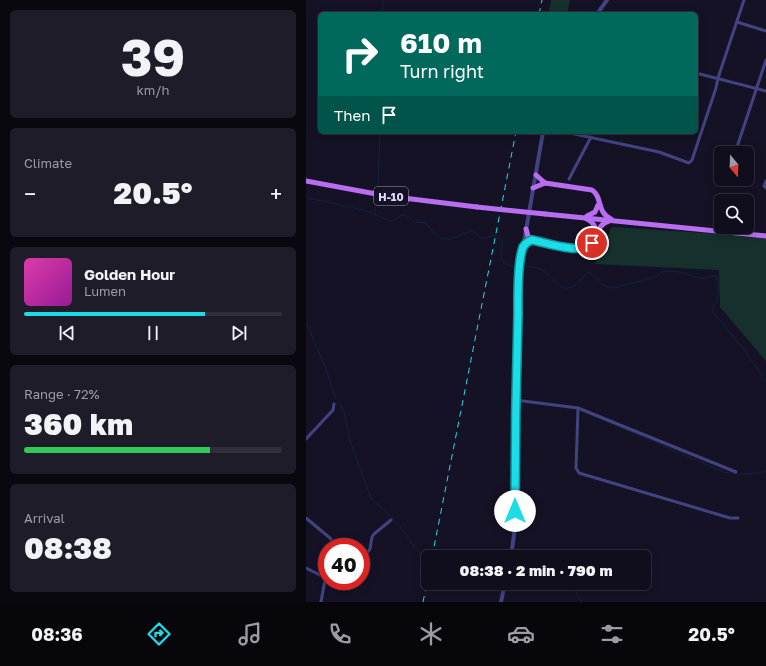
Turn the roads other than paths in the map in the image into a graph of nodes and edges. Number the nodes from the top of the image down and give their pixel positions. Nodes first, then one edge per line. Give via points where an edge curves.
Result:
1 (607, 0) edge
2 (744, 0) edge
3 (598, 12) edge
4 (737, 22) junction
5 (766, 31) edge
6 (766, 60) edge
7 (698, 73) edge
8 (718, 78) junction
9 (757, 88) junction
10 (766, 91) edge
11 (543, 134) edge
12 (575, 134) edge
13 (591, 137) junction
14 (737, 146) edge
15 (536, 175) junction
16 (569, 179) dead end
17 (306, 181) edge
18 (766, 181) edge
19 (545, 183) junction
20 (533, 188) junction
21 (766, 188) edge
22 (598, 198) junction
23 (583, 217) junction
24 (613, 220) junction
25 (526, 229) junction
26 (596, 234) junction
27 (766, 236) edge
28 (532, 240) junction
29 (523, 248) junction
30 (515, 400) junction
31 (334, 404) dead end
32 (578, 408) junction
33 (306, 439) edge
34 (736, 472) dead end
35 (306, 518) edge
36 (738, 518) dead end
37 (391, 520) dead end
38 (330, 538) edge
39 (370, 549) edge
40 (512, 550) edge
41 (306, 568) edge
42 (318, 572) edge
43 (323, 590) edge
44 (504, 590) edge
45 (321, 602) edge
46 (501, 602) edge

1 - 3 street
2 - 4 street
4 - 5 street
4 - 8 street
6 - 9 street
7 - 8 street
8 - 9 street
8 - 13 street via 689,163 659,152
9 - 10 street
9 - 14 street
11 - 15 street
12 - 13 street
13 - 16 street
15 - 19 main road
15 - 20 street
17 - 23 main road, Н-10, bridge via 387,196
18 - 21 street
19 - 20 main road
19 - 22 main road via 592,190
20 - 25 street
22 - 23 main road via 598,209 590,216
22 - 24 main road via 604,215
23 - 24 main road, Н-10
23 - 26 main road via 595,226
24 - 26 main road via 599,227
24 - 27 main road, Н-10
25 - 28 main road
25 - 29 street
26 - 28 main road via 590,246 580,248
28 - 29 main road
29 - 30 street via 520,265
30 - 32 street
30 - 40 street via 515,527
31 - 33 street via 333,410
32 - 34 street
32 - 36 street via 576,468 579,473
35 - 38 street
37 - 39 street via 374,534
41 - 42 street
43 - 45 street
44 - 46 street

